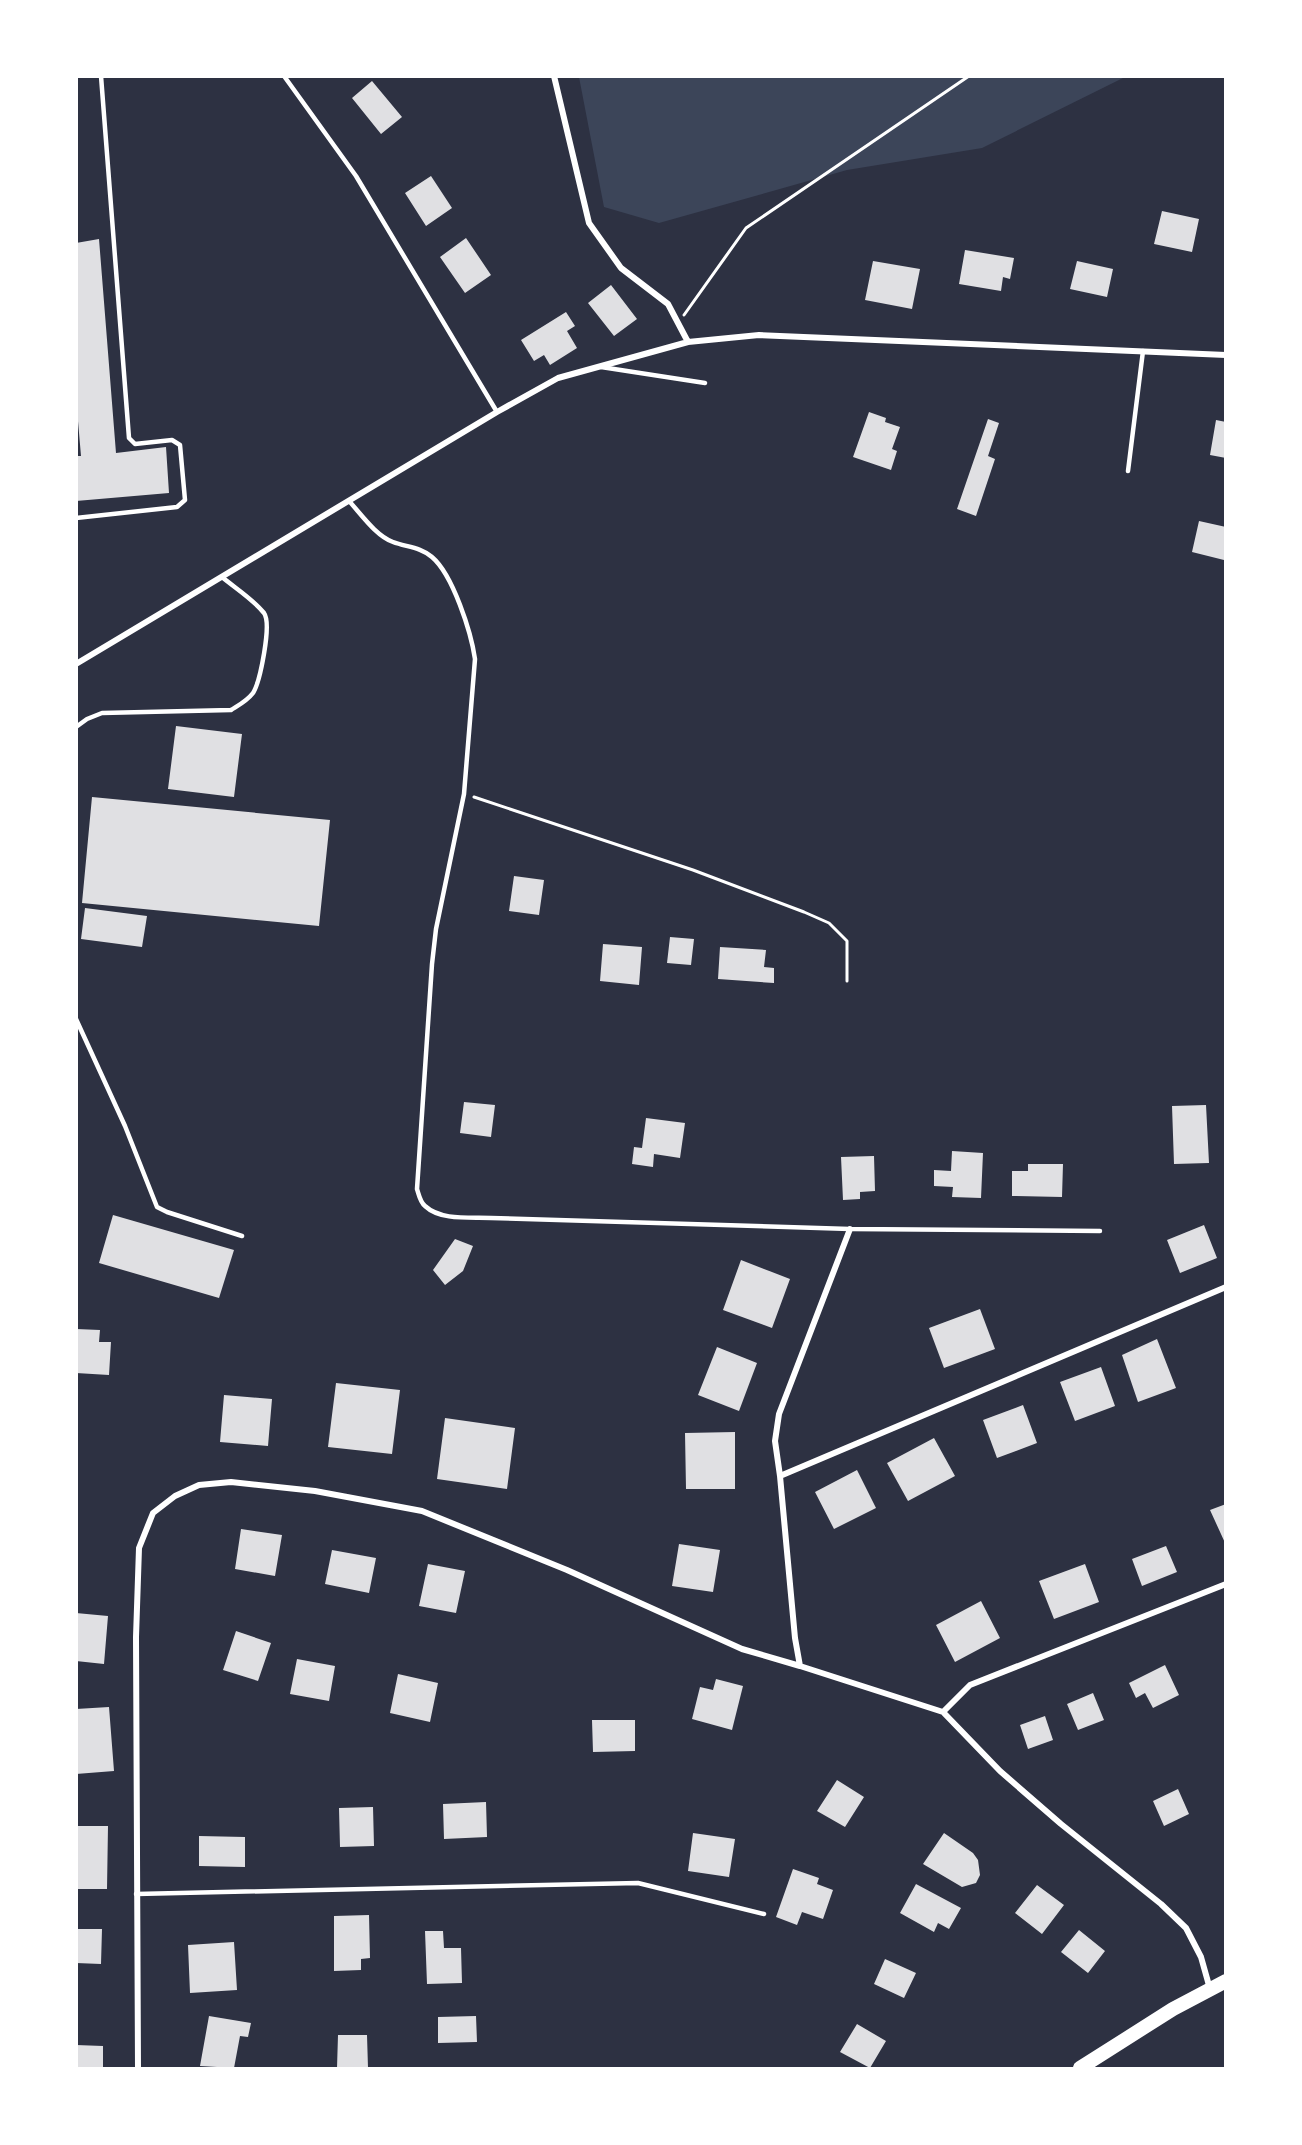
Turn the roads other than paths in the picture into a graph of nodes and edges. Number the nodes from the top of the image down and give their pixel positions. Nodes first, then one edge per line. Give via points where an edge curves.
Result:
1 (101, 76) edge
2 (284, 76) edge
3 (554, 76) edge
4 (688, 342) junction
5 (1143, 351) junction
6 (1226, 355) edge
7 (599, 366) junction
8 (705, 383) dead end
9 (497, 412) junction
10 (1128, 471) dead end
11 (349, 501) junction
12 (76, 518) edge
13 (222, 577) junction
14 (76, 664) edge
15 (76, 727) edge
16 (76, 1018) edge
17 (850, 1229) junction
18 (1100, 1231) dead end
19 (242, 1236) dead end
20 (1226, 1287) edge
21 (780, 1476) junction
22 (1226, 1584) edge
23 (800, 1666) junction
24 (943, 1712) junction
25 (136, 1894) junction
26 (764, 1914) dead end
27 (1226, 1982) edge
28 (1210, 1989) junction
29 (138, 2068) edge
30 (1080, 2068) edge

1 - 12 lane via 129,438 135,444 172,440 180,445 185,500 177,507
2 - 9 lane via 356,176
3 - 4 street via 589,223 621,268 668,304
4 - 5 street via 759,335
4 - 7 street
5 - 6 street
5 - 10 lane
7 - 8 lane
7 - 9 street via 558,378
9 - 11 street
11 - 13 street
11 - 17 lane via 382,535 432,556 447,574 472,639 475,659 464,794 432,964 417,1189 421,1201 448,1216
13 - 14 street
13 - 15 lane via 268,620 254,692 244,703 231,710 102,713
16 - 19 lane via 158,1207
17 - 18 lane
17 - 21 street via 779,1414 774,1441
20 - 21 street
21 - 23 street
22 - 24 street via 970,1685
23 - 24 street
23 - 25 street via 742,1649 567,1570 422,1511 315,1491 231,1482 199,1485 153,1512 139,1548
24 - 28 street via 1000,1771 1186,1928 1201,1957
25 - 26 lane via 638,1883
25 - 29 street
27 - 28 main road
28 - 30 main road

